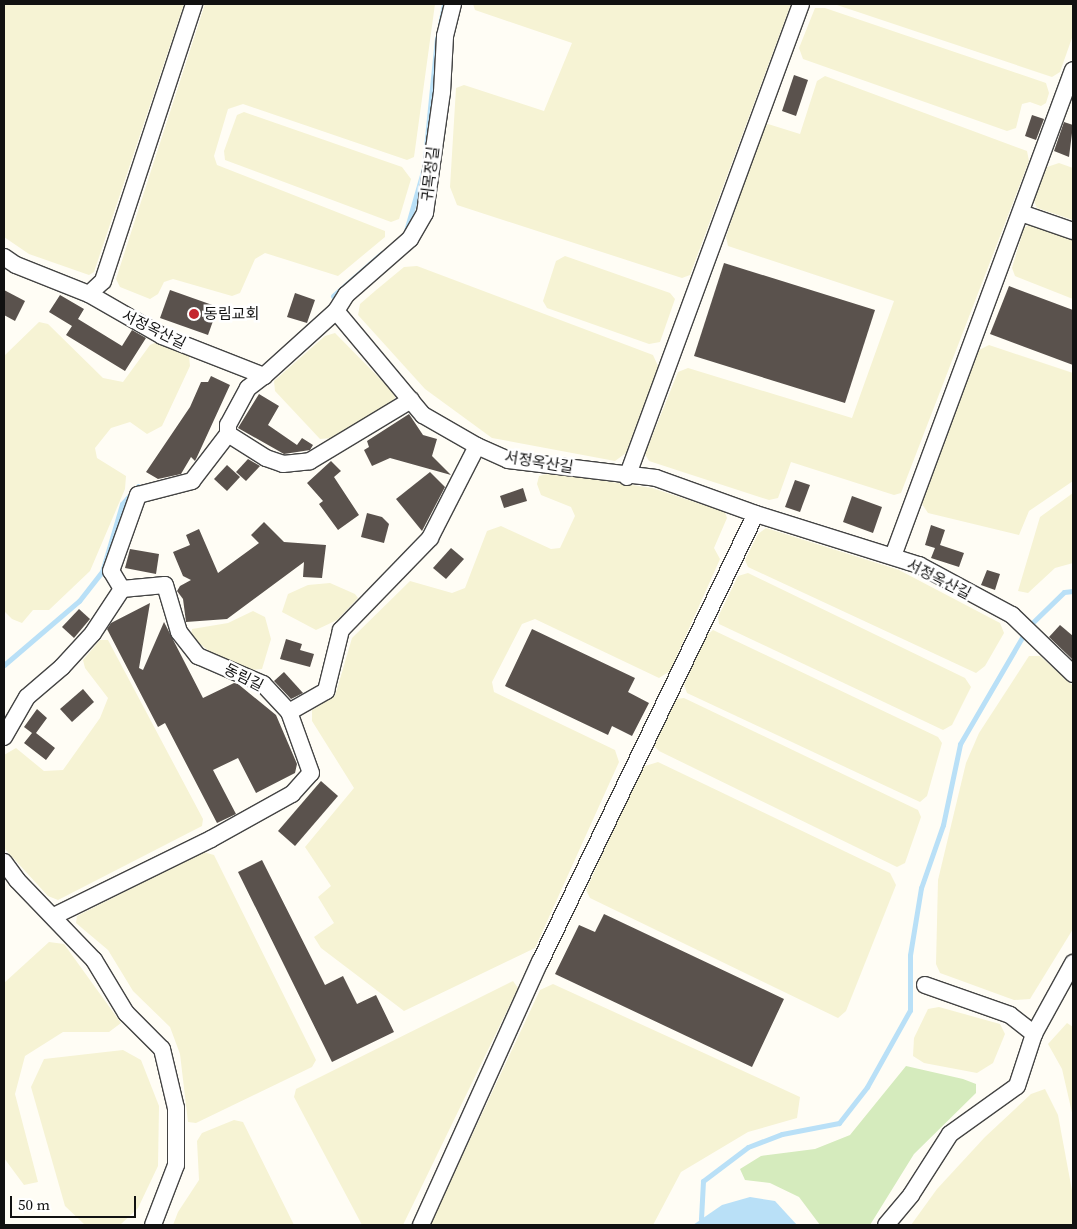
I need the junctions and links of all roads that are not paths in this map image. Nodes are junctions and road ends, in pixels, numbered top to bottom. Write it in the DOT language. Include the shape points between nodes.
graph roads {
  1 [pos="194,4"];
  2 [pos="453,4"];
  3 [pos="801,4"];
  4 [pos="1073,70"];
  5 [pos="1021,213"];
  6 [pos="1073,231"];
  7 [pos="4,257"];
  8 [pos="89,294"];
  9 [pos="336,310"];
  10 [pos="264,376"];
  11 [pos="411,400"];
  12 [pos="228,434"];
  13 [pos="477,446"];
  14 [pos="627,476"];
  15 [pos="756,514"];
  16 [pos="892,556"];
  17 [pos="122,589"];
  18 [pos="1073,674"];
  19 [pos="289,712"];
  20 [pos="4,737"];
  21 [pos="4,862"];
  22 [pos="54,916"];
  23 [pos="1073,964"];
  24 [pos="925,985"];
  25 [pos="1034,1034"];
  26 [pos="153,1225"];
  27 [pos="420,1225"];
  28 [pos="886,1225"];
  1 -- 8 [label="lane" via="103,281"];
  2 -- 9 [label="lane, 귀목정길" via="445,36 442,92 425,213 410,239 346,294"];
  3 -- 14 [label="lane"];
  4 -- 5 [label="lane"];
  5 -- 6 [label="lane"];
  5 -- 16 [label="lane"];
  7 -- 8 [label="lane, 서정옥산길" via="16,265"];
  8 -- 10 [label="lane, 서정옥산길" via="162,336"];
  9 -- 10 [label="lane"];
  9 -- 11 [label="lane, 서정옥산길"];
  10 -- 12 [label="lane" via="248,388 228,425"];
  11 -- 12 [label="lane" via="310,461 283,464 266,458"];
  11 -- 13 [label="lane, 서정옥산길" via="423,415"];
  12 -- 17 [label="lane" via="192,481 138,495 111,571"];
  13 -- 14 [label="lane, 서정옥산길" via="508,460"];
  13 -- 19 [label="lane" via="430,538 340,630 326,691"];
  14 -- 15 [label="lane, 서정옥산길" via="656,478"];
  15 -- 16 [label="lane, 서정옥산길"];
  15 -- 27 [label="lane" via="545,953"];
  16 -- 18 [label="lane, 서정옥산길" via="919,565 1012,615"];
  17 -- 19 [label="lane, 동림길" via="165,585 179,632 198,656 263,684"];
  17 -- 20 [label="lane" via="93,633 27,698"];
  19 -- 22 [label="lane" via="311,773 292,794 211,839"];
  21 -- 22 [label="lane" via="17,880"];
  22 -- 26 [label="lane" via="94,960 126,1013 162,1049 176,1108 176,1165"];
  23 -- 25 [label="lane"];
  24 -- 25 [label="lane" via="1010,1015"];
  25 -- 28 [label="lane" via="1017,1086 950,1134 911,1196"];
}
